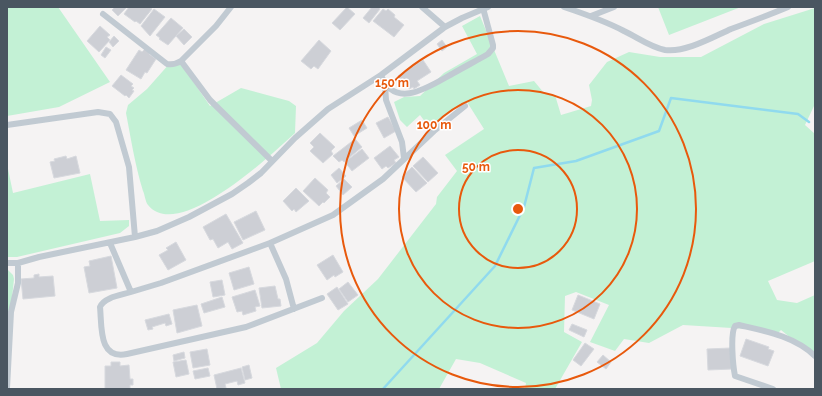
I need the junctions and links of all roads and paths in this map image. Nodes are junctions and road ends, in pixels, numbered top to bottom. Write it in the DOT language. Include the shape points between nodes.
graph roads {
  1 [pos="231,7"];
  2 [pos="422,7"];
  3 [pos="564,7"];
  4 [pos="614,7"];
  5 [pos="788,7"];
  6 [pos="486,8"];
  7 [pos="103,14"];
  8 [pos="591,16"];
  9 [pos="445,26"];
  10 [pos="181,61"];
  11 [pos="381,75"];
  12 [pos="385,85"];
  13 [pos="465,106"];
  14 [pos="7,125"];
  15 [pos="404,158"];
  16 [pos="272,161"];
  17 [pos="135,237"];
  18 [pos="110,243"];
  19 [pos="270,243"];
  20 [pos="7,263"];
  21 [pos="18,263"];
  22 [pos="131,292"];
  23 [pos="322,298"];
  24 [pos="294,309"];
  25 [pos="815,356"];
  26 [pos="7,388"];
  27 [pos="772,389"];
  1 -- 10 [label="street"];
  2 -- 9 [label="street"];
  3 -- 8 [label="street"];
  4 -- 8 [label="street"];
  5 -- 8 [label="street" via="698,43 672,50 648,44"];
  6 -- 9 [label="street"];
  6 -- 12 [label="street" via="493,45 488,54 414,93 401,93"];
  7 -- 10 [label="street" via="167,64"];
  9 -- 11 [label="street"];
  10 -- 16 [label="street" via="210,100"];
  11 -- 12 [label="street"];
  11 -- 16 [label="street" via="328,110"];
  12 -- 15 [label="street" via="386,100 402,142"];
  13 -- 15 [label="street"];
  14 -- 17 [label="street" via="98,112 110,114 116,122 129,167"];
  15 -- 19 [label="street" via="383,179 333,215"];
  16 -- 17 [label="street" via="232,194 175,224"];
  17 -- 18 [label="street"];
  18 -- 21 [label="street"];
  18 -- 22 [label="street"];
  19 -- 22 [label="street"];
  19 -- 24 [label="street" via="286,279"];
  20 -- 21 [label="street"];
  21 -- 26 [label="street" via="18,283 11,312"];
  22 -- 24 [label="street" via="107,300 100,307 104,343 108,351 120,356 224,332"];
  23 -- 24 [label="street"];
  25 -- 27 [label="street" via="789,338 735,326 735,376"];
}
